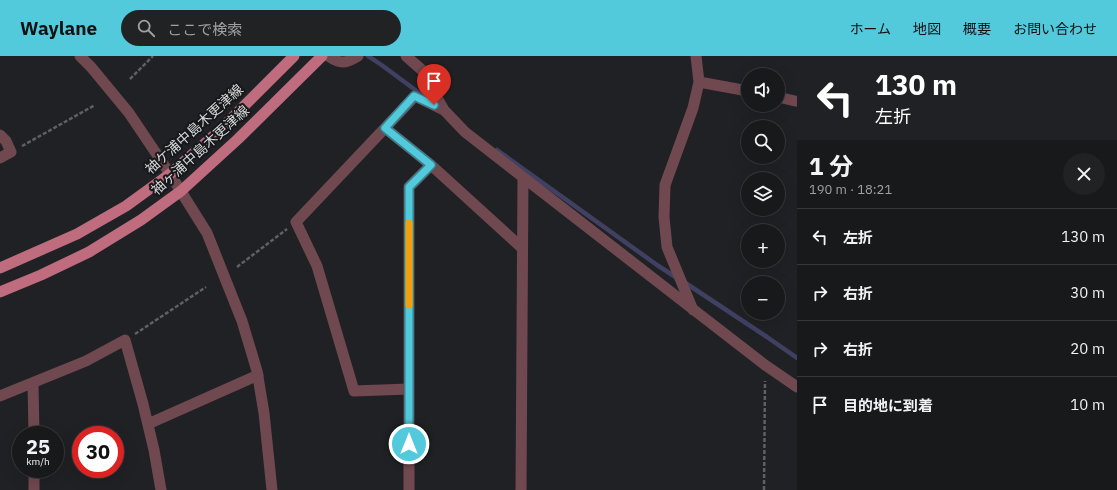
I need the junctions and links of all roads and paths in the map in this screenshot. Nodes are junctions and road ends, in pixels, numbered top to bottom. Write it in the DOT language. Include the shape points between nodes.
graph roads {
  1 [pos="80,56"];
  2 [pos="153,56"];
  3 [pos="294,56"];
  4 [pos="322,56"];
  5 [pos="328,56"];
  6 [pos="358,56"];
  7 [pos="406,56"];
  8 [pos="696,56"];
  9 [pos="130,79"];
  10 [pos="699,82"];
  11 [pos="741,91"];
  12 [pos="785,98"];
  13 [pos="794,100"];
  14 [pos="95,105"];
  15 [pos="444,110"];
  16 [pos="385,128"];
  17 [pos="0,135"];
  18 [pos="11,152"];
  19 [pos="0,158"];
  20 [pos="431,165"];
  21 [pos="170,174"];
  22 [pos="523,177"];
  23 [pos="181,191"];
  24 [pos="296,222"];
  25 [pos="522,248"];
  26 [pos="237,267"];
  27 [pos="0,268"];
  28 [pos="206,287"];
  29 [pos="0,292"];
  30 [pos="694,310"];
  31 [pos="125,340"];
  32 [pos="765,365"];
  33 [pos="258,375"];
  34 [pos="34,383"];
  35 [pos="797,387"];
  36 [pos="409,389"];
  37 [pos="0,396"];
  38 [pos="148,424"];
  39 [pos="34,426"];
  40 [pos="34,478"];
  41 [pos="34,490"];
  42 [pos="161,490"];
  43 [pos="272,490"];
  44 [pos="409,490"];
  45 [pos="521,490"];
  46 [pos="764,490"];
  1 -- 21 [label="street" via="129,113"];
  2 -- 9 [label="path"];
  3 -- 21 [label="main road, 袖ケ浦中島木更津線" via="218,132"];
  4 -- 23 [label="main road, 袖ヶ浦中島木更津線"];
  5 -- 6 [label="street" via="338,62 349,61"];
  7 -- 15 [label="street" via="422,70"];
  8 -- 10 [label="street"];
  10 -- 11 [label="street"];
  10 -- 30 [label="street" via="694,108 665,185 664,217 667,247"];
  12 -- 13 [label="street"];
  14 -- 18 [label="path"];
  15 -- 16 [label="street" via="414,96"];
  15 -- 22 [label="street" via="465,132"];
  16 -- 20 [label="street"];
  16 -- 24 [label="street"];
  17 -- 18 [label="street"];
  18 -- 19 [label="street"];
  20 -- 25 [label="street"];
  20 -- 36 [label="street" via="409,187"];
  21 -- 23 [label="street"];
  21 -- 27 [label="main road, 袖ケ浦中島木更津線" via="126,206 77,234"];
  22 -- 25 [label="street"];
  22 -- 30 [label="street"];
  23 -- 29 [label="main road, 袖ヶ浦中島木更津線" via="141,220 89,252"];
  23 -- 33 [label="street" via="207,233 242,321"];
  24 -- 26 [label="path"];
  24 -- 36 [label="street" via="317,266 354,391"];
  25 -- 45 [label="street"];
  28 -- 31 [label="path"];
  30 -- 32 [label="street"];
  31 -- 34 [label="street" via="86,361"];
  31 -- 38 [label="street"];
  32 -- 35 [label="street"];
  32 -- 46 [label="path"];
  33 -- 38 [label="street"];
  33 -- 43 [label="street"];
  34 -- 37 [label="street"];
  34 -- 39 [label="street"];
  36 -- 44 [label="street"];
  38 -- 42 [label="street"];
  40 -- 41 [label="street"];
}
